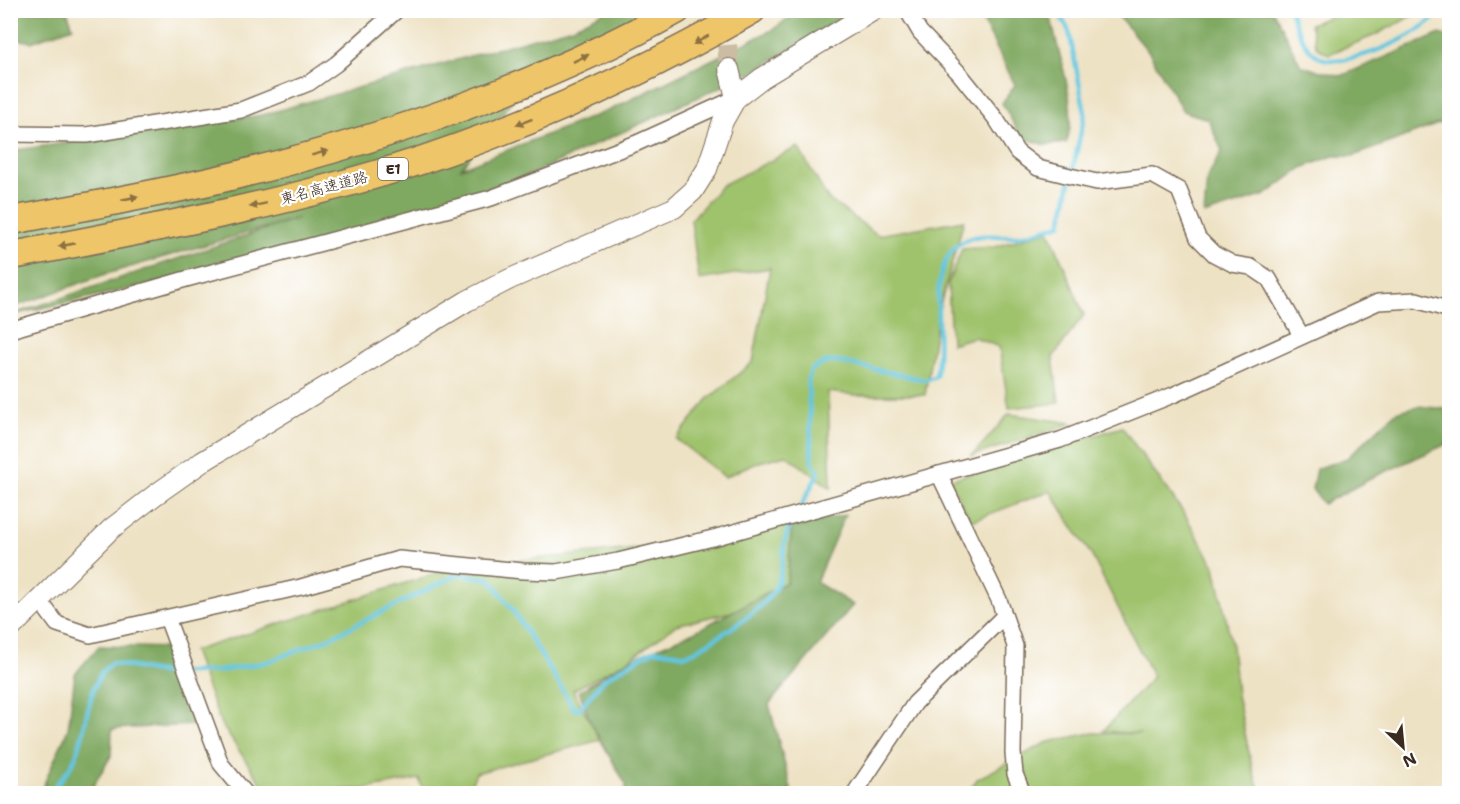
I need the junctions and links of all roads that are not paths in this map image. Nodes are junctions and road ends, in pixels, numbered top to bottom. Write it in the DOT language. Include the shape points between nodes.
graph roads {
  1 [pos="397,10"];
  2 [pos="677,10"];
  3 [pos="752,10"];
  4 [pos="874,10"];
  5 [pos="907,10"];
  6 [pos="729,69"];
  7 [pos="736,98"];
  8 [pos="10,134"];
  9 [pos="10,221"];
  10 [pos="10,256"];
  11 [pos="1449,310"];
  12 [pos="10,330"];
  13 [pos="1302,335"];
  14 [pos="939,474"];
  15 [pos="40,601"];
  16 [pos="1004,616"];
  17 [pos="166,618"];
  18 [pos="10,628"];
  19 [pos="246,794"];
  20 [pos="854,794"];
  21 [pos="1023,794"];
  1 -- 8 [label="street" via="309,83 241,110 87,135"];
  9 -- 2 [label="highway, E1, one-way" via="240,175 423,122 500,94"];
  3 -- 10 [label="highway, 東名高速道路 / E1, one-way" via="693,44 555,110 392,170 289,199"];
  4 -- 7 [label="street"];
  5 -- 13 [label="street" via="920,32 996,119 1017,152 1038,168 1088,180 1152,175 1179,190 1198,238 1214,254 1233,264 1251,267 1269,279"];
  6 -- 7 [label="street"];
  7 -- 12 [label="street" via="637,143 491,198"];
  7 -- 15 [label="street" via="723,121 707,169 693,191 674,208 467,301 202,462 111,529"];
  11 -- 13 [label="street" via="1416,300 1378,302"];
  13 -- 14 [label="street" via="1060,440"];
  14 -- 16 [label="street"];
  14 -- 17 [label="street" via="717,537 608,563 545,572 399,559 301,587"];
  15 -- 17 [label="street" via="57,624 90,635"];
  15 -- 18 [label="street"];
  16 -- 20 [label="street" via="915,703"];
  16 -- 21 [label="street" via="1015,646 1013,753 1015,774"];
  17 -- 19 [label="street" via="221,764"];
}
